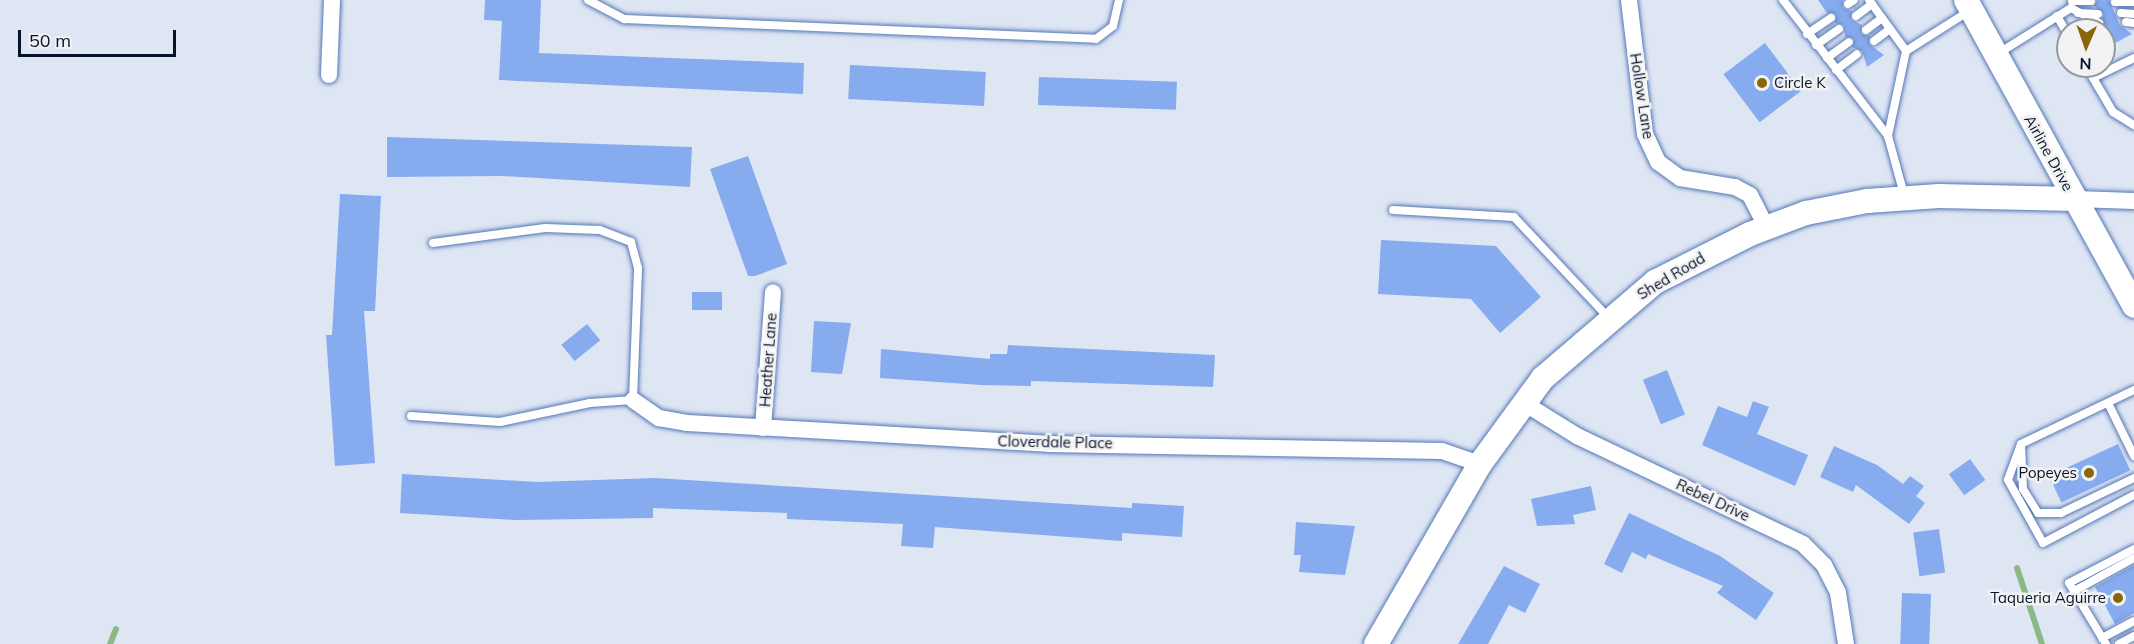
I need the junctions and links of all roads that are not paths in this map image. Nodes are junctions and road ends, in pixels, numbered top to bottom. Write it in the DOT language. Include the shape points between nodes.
graph roads {
  1 [pos="333,0"];
  2 [pos="588,0"];
  3 [pos="1119,0"];
  4 [pos="1629,0"];
  5 [pos="1783,0"];
  6 [pos="2091,1"];
  7 [pos="1870,2"];
  8 [pos="2115,2"];
  9 [pos="2134,2"];
  10 [pos="1969,5"];
  11 [pos="2073,6"];
  12 [pos="2121,13"];
  13 [pos="2134,14"];
  14 [pos="1856,16"];
  15 [pos="2057,16"];
  16 [pos="1831,18"];
  17 [pos="1882,18"];
  18 [pos="2098,18"];
  19 [pos="1839,29"];
  20 [pos="1890,29"];
  21 [pos="1866,30"];
  22 [pos="1807,34"];
  23 [pos="1875,41"];
  24 [pos="1849,42"];
  25 [pos="1816,45"];
  26 [pos="1906,51"];
  27 [pos="1857,54"];
  28 [pos="1996,55"];
  29 [pos="1827,58"];
  30 [pos="2134,58"];
  31 [pos="2116,67"];
  32 [pos="1836,70"];
  33 [pos="329,75"];
  34 [pos="2093,78"];
  35 [pos="2134,125"];
  36 [pos="1888,136"];
  37 [pos="1905,198"];
  38 [pos="2075,200"];
  39 [pos="2134,201"];
  40 [pos="1393,210"];
  41 [pos="1767,228"];
  42 [pos="433,243"];
  43 [pos="773,292"];
  44 [pos="2134,306"];
  45 [pos="1608,317"];
  46 [pos="2134,390"];
  47 [pos="633,400"];
  48 [pos="1524,403"];
  49 [pos="2108,404"];
  50 [pos="411,416"];
  51 [pos="763,428"];
  52 [pos="2021,444"];
  53 [pos="2134,456"];
  54 [pos="1480,464"];
  55 [pos="2134,478"];
  56 [pos="2134,495"];
  57 [pos="2134,549"];
  58 [pos="2134,558"];
  59 [pos="2074,591"];
  60 [pos="2134,621"];
  61 [pos="2134,636"];
  62 [pos="2104,641"];
  63 [pos="1376,644"];
  64 [pos="1846,644"];
  65 [pos="2120,644"];
  1 -- 33 [label="street"];
  2 -- 3 [label="lane" via="624,19 1096,39 1113,26"];
  4 -- 41 [label="street, Hollow Lane" via="1645,134 1658,162 1680,178 1735,187 1750,195"];
  5 -- 22 [label="lane"];
  6 -- 11 [label="lane"];
  7 -- 14 [label="lane"];
  7 -- 17 [label="lane"];
  8 -- 9 [label="lane"];
  10 -- 26 [label="lane"];
  10 -- 28 [label="street, Airline Drive"];
  11 -- 15 [label="lane"];
  11 -- 18 [label="lane"];
  12 -- 13 [label="lane"];
  15 -- 28 [label="lane"];
  16 -- 22 [label="lane"];
  17 -- 20 [label="lane"];
  17 -- 21 [label="lane"];
  19 -- 25 [label="lane"];
  20 -- 23 [label="lane"];
  20 -- 26 [label="lane"];
  22 -- 25 [label="lane"];
  24 -- 29 [label="lane"];
  25 -- 29 [label="lane"];
  26 -- 36 [label="lane"];
  27 -- 32 [label="lane"];
  28 -- 38 [label="street, Airline Drive"];
  29 -- 32 [label="lane"];
  30 -- 31 [label="lane"];
  32 -- 36 [label="lane"];
  34 -- 35 [label="lane" via="2113,112"];
  36 -- 37 [label="lane"];
  37 -- 38 [label="street, Shed Road"];
  37 -- 41 [label="street, Shed Road" via="1806,213"];
  38 -- 39 [label="street, Shed Road"];
  38 -- 44 [label="street, Airline Drive"];
  40 -- 45 [label="lane" via="1514,217"];
  41 -- 45 [label="street, Shed Road" via="1703,255"];
  42 -- 47 [label="lane" via="545,228 599,230 630,242 638,268"];
  43 -- 51 [label="street, Heather Lane"];
  45 -- 48 [label="street, Shed Road"];
  46 -- 49 [label="lane"];
  47 -- 50 [label="lane" via="590,403 500,422"];
  47 -- 51 [label="street, Cloverdale Place" via="659,418"];
  48 -- 54 [label="street, Shed Road"];
  48 -- 64 [label="street, Rebel Drive" via="1577,436 1803,544 1824,565 1838,593"];
  49 -- 52 [label="lane"];
  49 -- 53 [label="lane"];
  51 -- 54 [label="street, Cloverdale Place" via="1078,445 1442,451"];
  52 -- 55 [label="lane" via="2019,477 2038,513 2061,513"];
  52 -- 56 [label="lane" via="2008,480 2043,543"];
  54 -- 63 [label="street, Shed Road"];
  57 -- 59 [label="lane" via="2069,583"];
  58 -- 59 [label="lane"];
  59 -- 62 [label="lane"];
  60 -- 62 [label="lane"];
  61 -- 65 [label="lane"];
}
